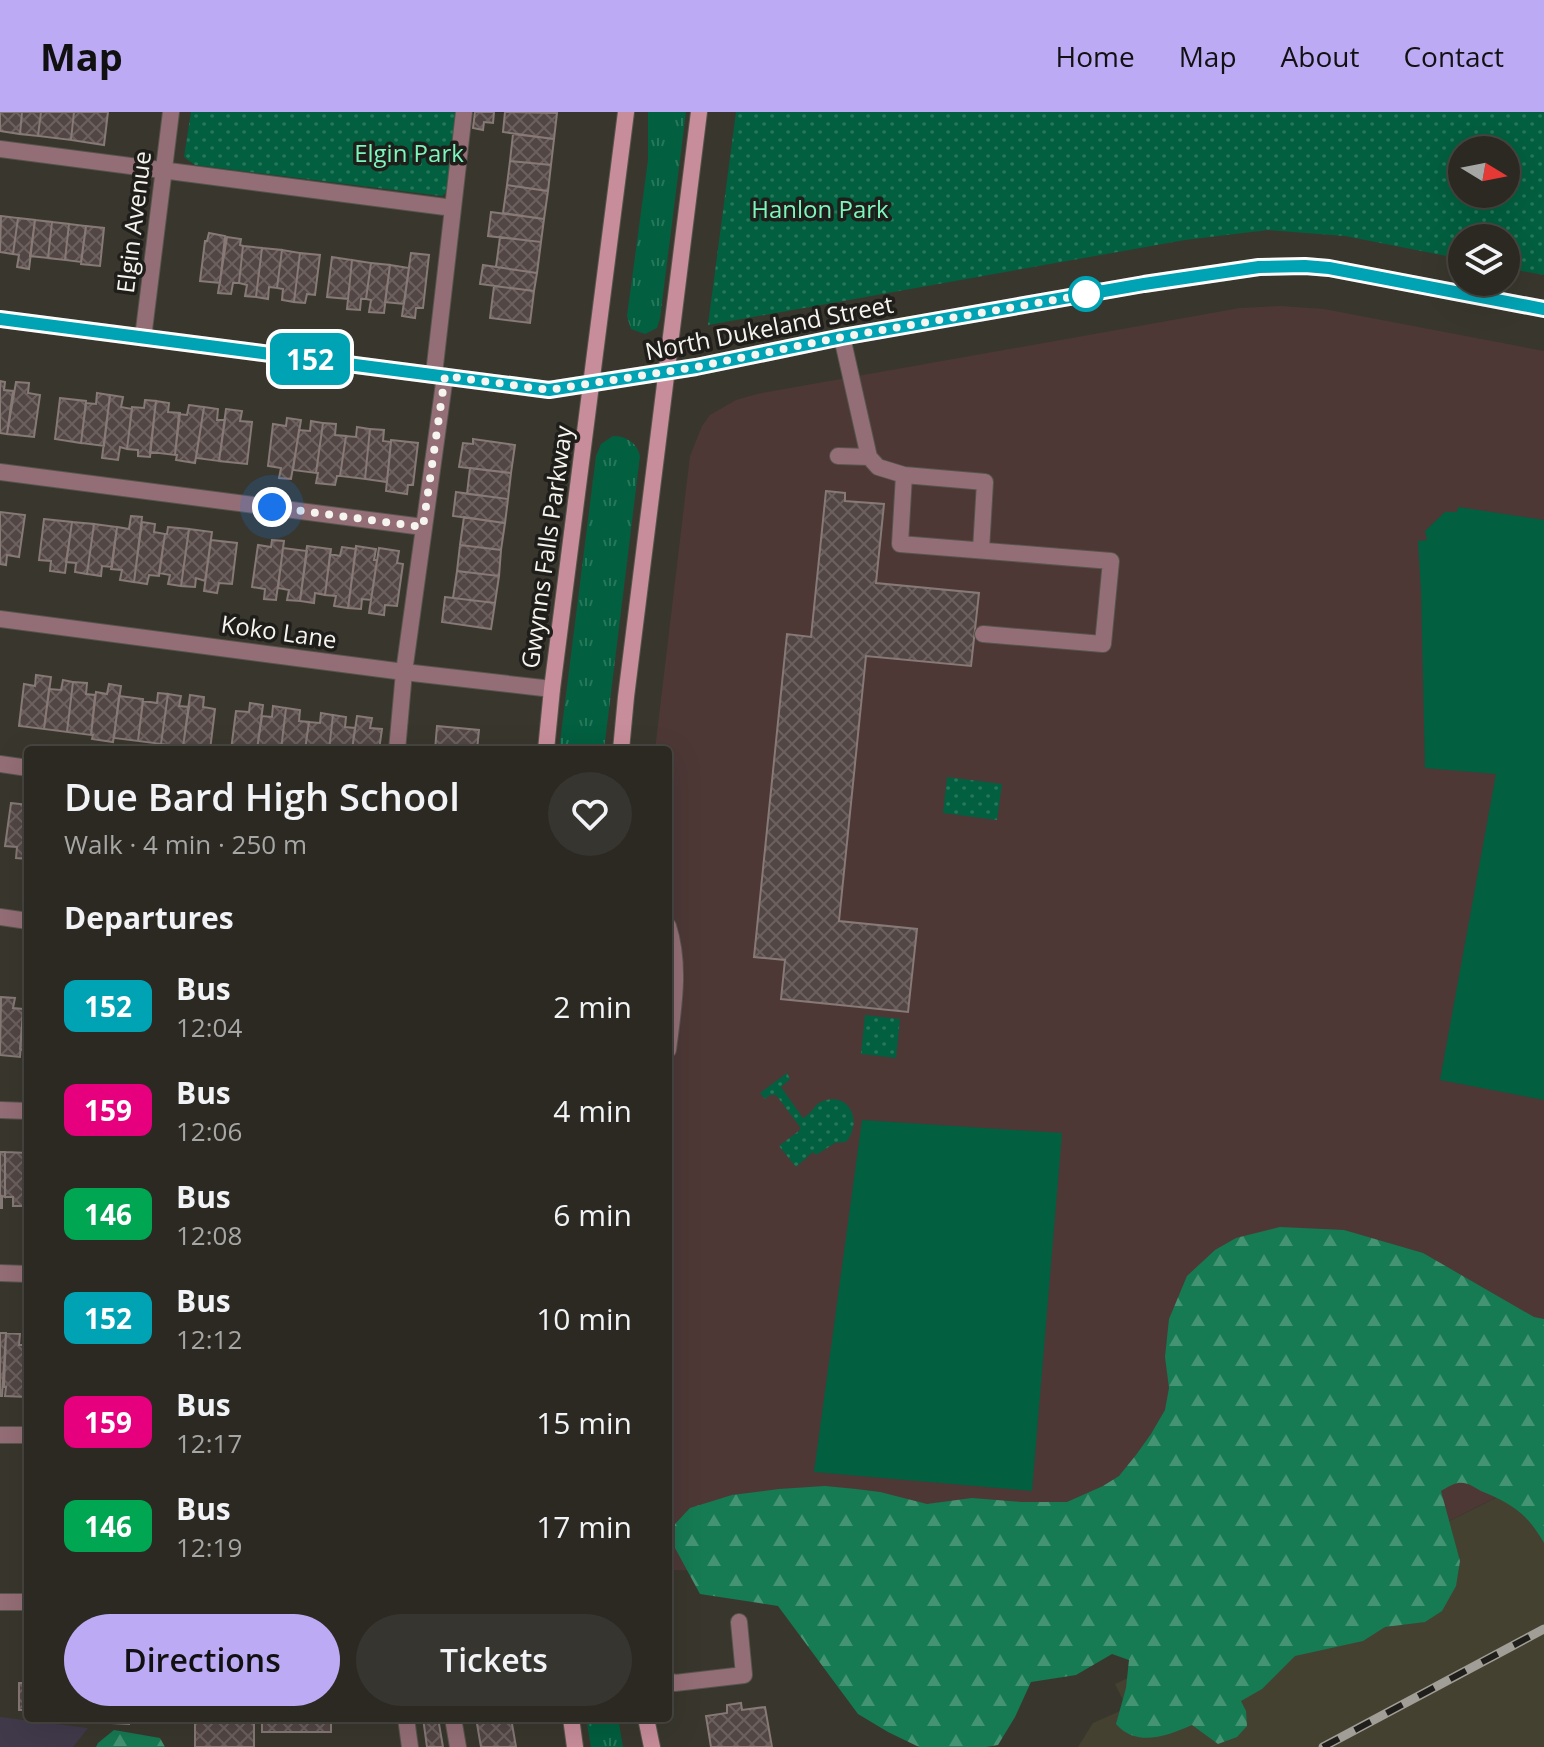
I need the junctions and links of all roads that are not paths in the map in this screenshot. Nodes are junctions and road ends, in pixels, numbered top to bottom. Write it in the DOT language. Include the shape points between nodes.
graph roads {
  1 [pos="171,112"];
  2 [pos="464,112"];
  3 [pos="626,112"];
  4 [pos="699,112"];
  5 [pos="0,149"];
  6 [pos="164,170"];
  7 [pos="453,208"];
  8 [pos="1544,309"];
  9 [pos="0,319"];
  10 [pos="842,337"];
  11 [pos="143,338"];
  12 [pos="666,372"];
  13 [pos="440,375"];
  14 [pos="592,383"];
  15 [pos="838,456"];
  16 [pos="869,457"];
  17 [pos="0,472"];
  18 [pos="904,475"];
  19 [pos="423,527"];
  20 [pos="981,550"];
  21 [pos="0,619"];
  22 [pos="983,634"];
  23 [pos="404,672"];
  24 [pos="552,689"];
  25 [pos="397,746"];
  26 [pos="546,746"];
  27 [pos="621,746"];
  28 [pos="0,764"];
  29 [pos="24,767"];
  30 [pos="0,917"];
  31 [pos="24,920"];
  32 [pos="672,937"];
  33 [pos="672,1014"];
  34 [pos="0,1110"];
  35 [pos="24,1111"];
  36 [pos="0,1273"];
  37 [pos="24,1274"];
  38 [pos="0,1435"];
  39 [pos="24,1435"];
  40 [pos="0,1602"];
  41 [pos="24,1602"];
  42 [pos="739,1622"];
  43 [pos="672,1682"];
  44 [pos="407,1722"];
  45 [pos="454,1722"];
  46 [pos="572,1722"];
  47 [pos="647,1722"];
  48 [pos="410,1747"];
  49 [pos="458,1747"];
  50 [pos="575,1747"];
  51 [pos="652,1747"];
  1 -- 6 [label="street, Elgin Avenue"];
  2 -- 7 [label="street"];
  3 -- 14 [label="street, Gwynns Falls Parkway"];
  4 -- 12 [label="street"];
  5 -- 6 [label="street"];
  6 -- 7 [label="street"];
  6 -- 11 [label="street, Elgin Avenue"];
  7 -- 13 [label="street"];
  8 -- 10 [label="street, North Dukeland Street" via="1329,268 1279,266"];
  9 -- 11 [label="street, North Dukeland Street"];
  10 -- 12 [label="street, North Dukeland Street"];
  10 -- 16 [label="street"];
  11 -- 13 [label="street, North Dukeland Street"];
  12 -- 14 [label="street, North Dukeland Street"];
  12 -- 27 [label="street"];
  13 -- 14 [label="street, North Dukeland Street" via="549,390"];
  13 -- 19 [label="street"];
  14 -- 24 [label="street, Gwynns Falls Parkway"];
  15 -- 16 [label="street"];
  16 -- 18 [label="street" via="878,467"];
  17 -- 19 [label="street"];
  18 -- 20 [label="street" via="985,482"];
  18 -- 20 [label="street" via="900,544"];
  19 -- 23 [label="street"];
  20 -- 22 [label="street" via="1111,561 1103,644"];
  21 -- 23 [label="street, Koko Lane"];
  23 -- 24 [label="street, Koko Lane"];
  23 -- 25 [label="street"];
  24 -- 26 [label="street, Gwynns Falls Parkway"];
  28 -- 29 [label="street"];
  30 -- 31 [label="street"];
  32 -- 33 [label="street"];
  34 -- 35 [label="street"];
  36 -- 37 [label="street"];
  38 -- 39 [label="street"];
  40 -- 41 [label="street"];
  42 -- 43 [label="street" via="744,1675"];
  44 -- 48 [label="street"];
  45 -- 49 [label="street"];
  46 -- 50 [label="street"];
  47 -- 51 [label="street"];
}
